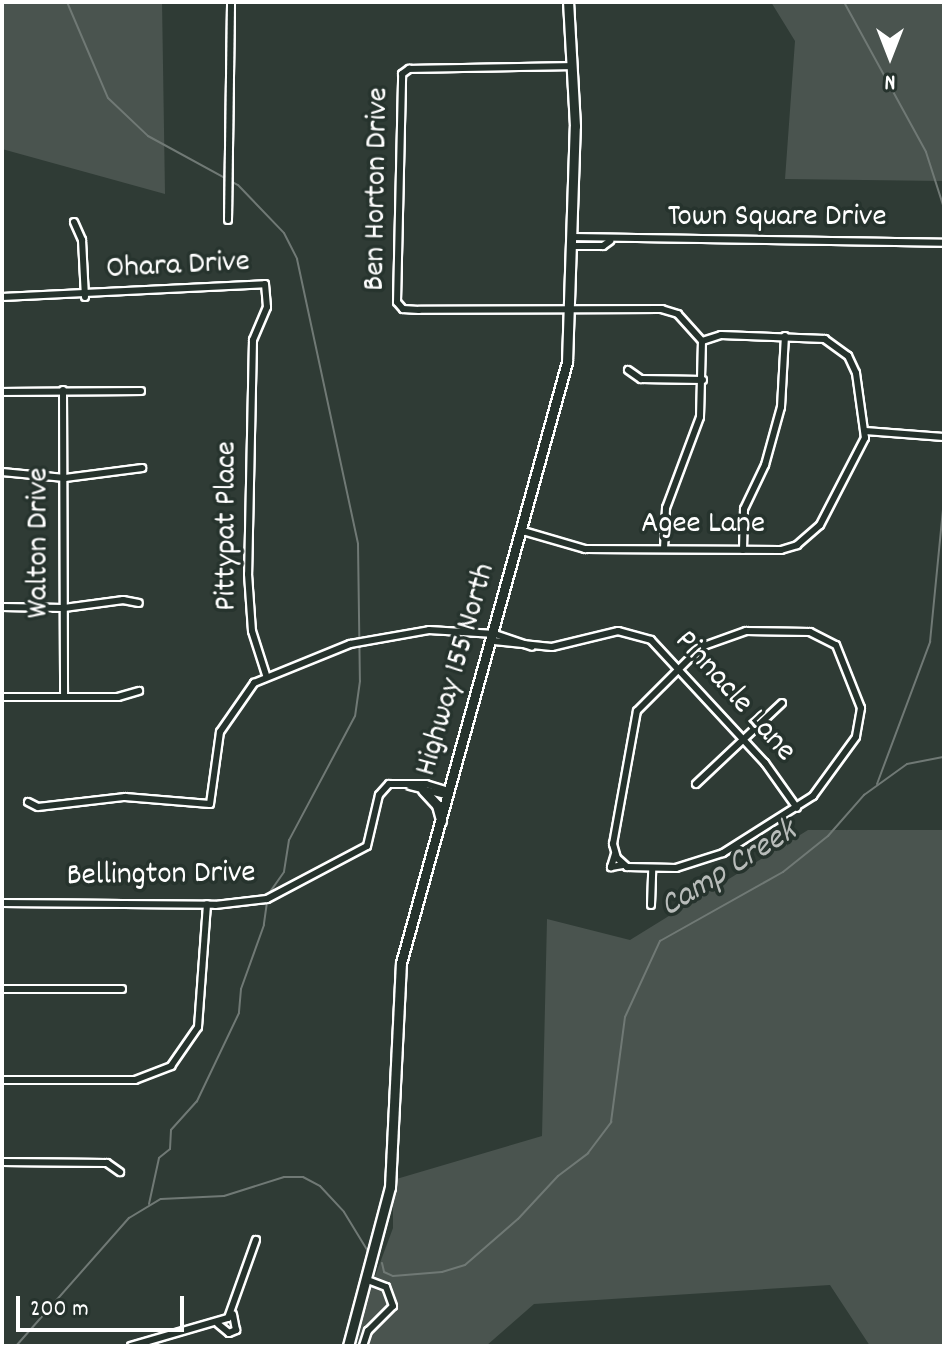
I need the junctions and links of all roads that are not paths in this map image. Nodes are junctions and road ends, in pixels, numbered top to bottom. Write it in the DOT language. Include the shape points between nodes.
graph roads {
  1 [pos="231,2"];
  2 [pos="568,2"];
  3 [pos="573,66"];
  4 [pos="228,220"];
  5 [pos="74,222"];
  6 [pos="572,241"];
  7 [pos="944,243"];
  8 [pos="2,297"];
  9 [pos="85,297"];
  10 [pos="569,307"];
  11 [pos="785,336"];
  12 [pos="702,341"];
  13 [pos="628,370"];
  14 [pos="252,375"];
  15 [pos="703,380"];
  16 [pos="63,390"];
  17 [pos="141,391"];
  18 [pos="2,392"];
  19 [pos="865,431"];
  20 [pos="944,437"];
  21 [pos="142,468"];
  22 [pos="2,472"];
  23 [pos="65,478"];
  24 [pos="523,531"];
  25 [pos="664,549"];
  26 [pos="743,550"];
  27 [pos="139,603"];
  28 [pos="2,607"];
  29 [pos="64,608"];
  30 [pos="494,637"];
  31 [pos="679,666"];
  32 [pos="266,675"];
  33 [pos="139,691"];
  34 [pos="64,696"];
  35 [pos="2,697"];
  36 [pos="782,703"];
  37 [pos="745,740"];
  38 [pos="696,784"];
  39 [pos="407,785"];
  40 [pos="423,790"];
  41 [pos="450,794"];
  42 [pos="28,802"];
  43 [pos="797,808"];
  44 [pos="441,822"];
  45 [pos="652,869"];
  46 [pos="2,903"];
  47 [pos="207,904"];
  48 [pos="651,905"];
  49 [pos="2,989"];
  50 [pos="122,989"];
  51 [pos="2,1080"];
  52 [pos="2,1162"];
  53 [pos="120,1172"];
  54 [pos="256,1240"];
  55 [pos="368,1280"];
  56 [pos="233,1314"];
  57 [pos="218,1324"];
  58 [pos="131,1346"];
  59 [pos="348,1346"];
  60 [pos="363,1346"];
  1 -- 4 [label="street"];
  2 -- 3 [label="main road, Highway 155 North"];
  3 -- 6 [label="main road, Highway 155 North"];
  3 -- 10 [label="street, Ben Horton Drive" via="409,69 402,74 396,289 403,309"];
  5 -- 9 [label="street" via="82,240"];
  6 -- 7 [label="street, Town Square Drive"];
  6 -- 10 [label="main road, Highway 155 North"];
  8 -- 9 [label="street, Ohara Drive"];
  9 -- 14 [label="street, Ohara Drive" via="121,288 265,284 267,307 253,340"];
  10 -- 12 [label="street" via="662,309 678,314"];
  10 -- 24 [label="main road, Highway 155 North" via="565,374"];
  11 -- 12 [label="street" via="721,335"];
  11 -- 19 [label="street" via="825,339 848,356 863,400"];
  11 -- 26 [label="street" via="781,407 765,465 744,509"];
  12 -- 15 [label="street"];
  13 -- 15 [label="street" via="641,379"];
  14 -- 32 [label="street, Pittypat Place" via="249,610"];
  15 -- 25 [label="street" via="692,444 666,508"];
  16 -- 17 [label="street"];
  16 -- 18 [label="street"];
  16 -- 23 [label="street, Walton Drive"];
  19 -- 20 [label="street"];
  19 -- 26 [label="street, Agee Lane" via="859,455 810,536 781,550"];
  21 -- 23 [label="street"];
  22 -- 23 [label="street"];
  23 -- 29 [label="street, Walton Drive"];
  24 -- 25 [label="street, Agee Lane" via="585,549"];
  24 -- 30 [label="main road, Highway 155 North"];
  25 -- 26 [label="street, Agee Lane"];
  27 -- 29 [label="street" via="123,600"];
  28 -- 29 [label="street"];
  29 -- 34 [label="street, Walton Drive"];
  30 -- 31 [label="street, Pinnacle Lane" via="557,647 606,631 631,632 655,643"];
  30 -- 32 [label="street, Pinnacle Lane" via="429,630 380,635"];
  30 -- 41 [label="main road, Highway 155 North"];
  31 -- 37 [label="street, Pinnacle Lane"];
  31 -- 43 [label="street" via="707,642 736,632 810,632 836,645 860,704 862,723 835,770"];
  31 -- 45 [label="street" via="647,697 631,725 615,854 623,865"];
  32 -- 42 [label="street" via="254,683 220,732 210,804 125,797 38,807"];
  33 -- 34 [label="street" via="118,697"];
  34 -- 35 [label="street"];
  36 -- 37 [label="street"];
  37 -- 38 [label="street"];
  37 -- 43 [label="street, Pinnacle Lane"];
  39 -- 40 [label="street"];
  39 -- 41 [label="street"];
  39 -- 47 [label="street, Bellington Drive" via="383,789 367,846 340,864 267,899"];
  40 -- 41 [label="street"];
  40 -- 44 [label="main road" via="437,805"];
  41 -- 44 [label="main road, Highway 155 North"];
  43 -- 45 [label="street" via="710,859"];
  44 -- 55 [label="main road, Highway 155 North" via="396,992 393,1161"];
  45 -- 48 [label="street"];
  46 -- 47 [label="street, Bellington Drive"];
  47 -- 51 [label="street" via="198,1027 171,1066 135,1080"];
  49 -- 50 [label="street"];
  52 -- 53 [label="street" via="108,1163"];
  54 -- 56 [label="street"];
  55 -- 59 [label="main road, Highway 155 North"];
  55 -- 60 [label="street" via="386,1287 394,1299"];
  56 -- 57 [label="street"];
  56 -- 57 [label="street" via="236,1330 229,1333"];
  57 -- 58 [label="street"];
}
